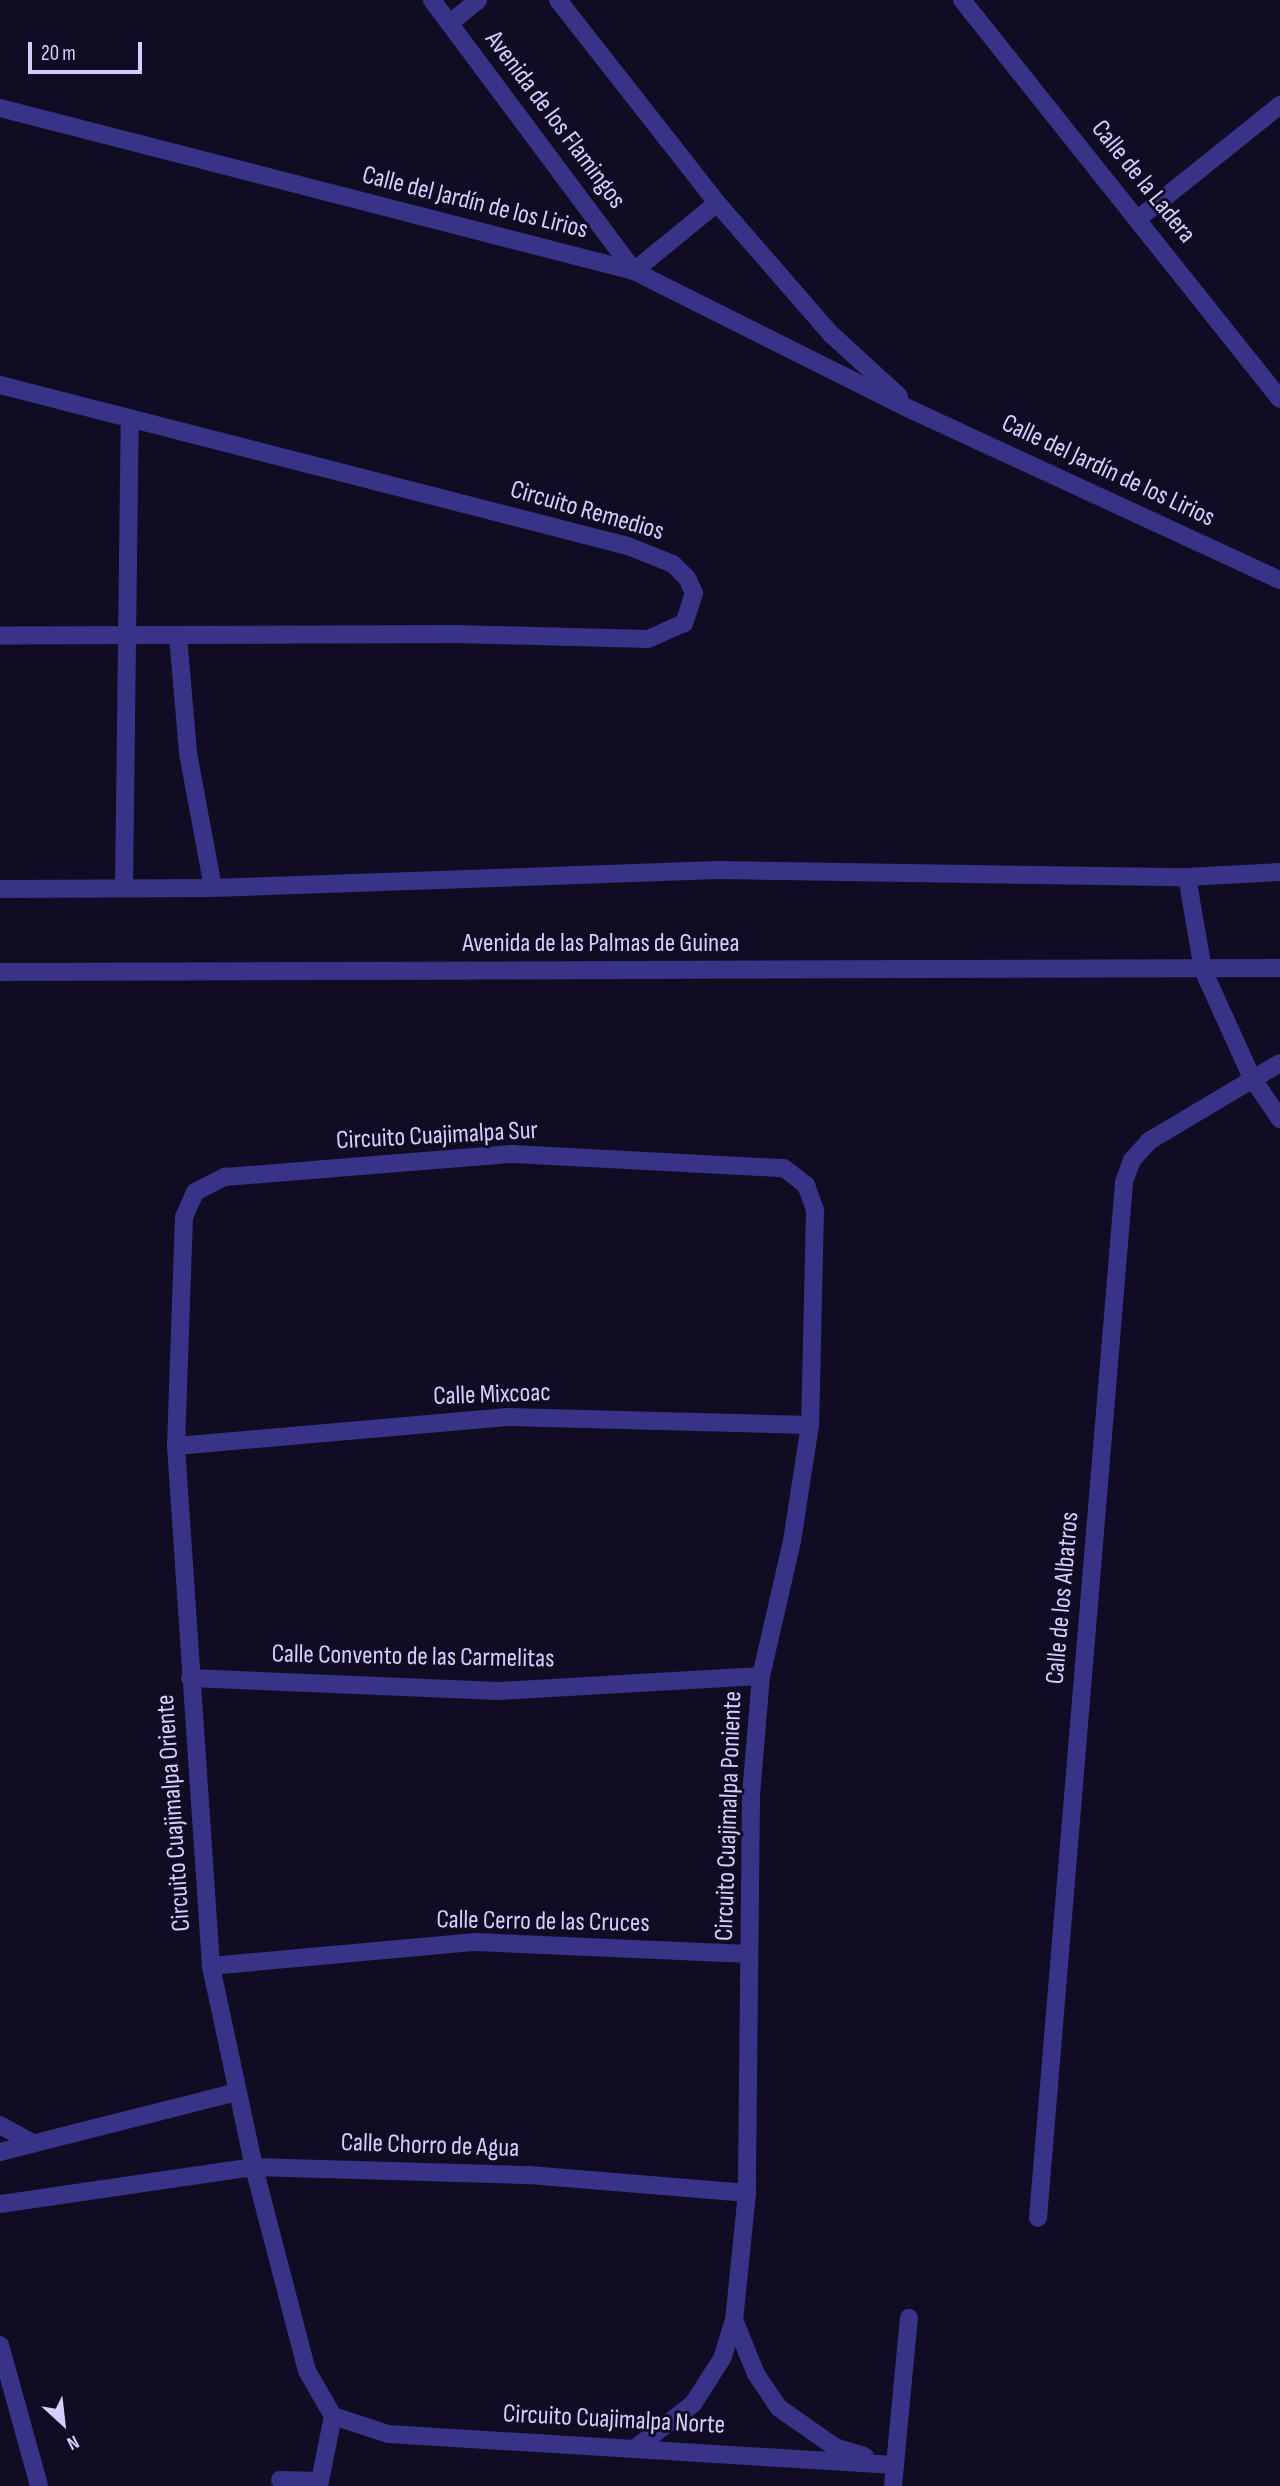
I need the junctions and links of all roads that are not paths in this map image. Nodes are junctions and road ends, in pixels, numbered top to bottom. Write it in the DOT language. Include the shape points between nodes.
graph roads {
  1 [pos="432,0"];
  2 [pos="478,0"];
  3 [pos="558,0"];
  4 [pos="962,0"];
  5 [pos="450,23"];
  6 [pos="1280,105"];
  7 [pos="0,108"];
  8 [pos="717,203"];
  9 [pos="1139,218"];
  10 [pos="634,271"];
  11 [pos="0,385"];
  12 [pos="1280,399"];
  13 [pos="914,411"];
  14 [pos="130,418"];
  15 [pos="1280,580"];
  16 [pos="128,635"];
  17 [pos="0,636"];
  18 [pos="178,636"];
  19 [pos="1280,872"];
  20 [pos="1187,877"];
  21 [pos="124,888"];
  22 [pos="213,888"];
  23 [pos="0,889"];
  24 [pos="1280,968"];
  25 [pos="1203,971"];
  26 [pos="2,973"];
  27 [pos="1280,1063"];
  28 [pos="1252,1078"];
  29 [pos="1280,1119"];
  30 [pos="806,1185"];
  31 [pos="195,1192"];
  32 [pos="810,1425"];
  33 [pos="176,1446"];
  34 [pos="761,1676"];
  35 [pos="190,1678"];
  36 [pos="749,1954"];
  37 [pos="211,1966"];
  38 [pos="237,2092"];
  39 [pos="0,2125"];
  40 [pos="32,2143"];
  41 [pos="0,2152"];
  42 [pos="254,2167"];
  43 [pos="747,2193"];
  44 [pos="0,2204"];
  45 [pos="1038,2218"];
  46 [pos="909,2318"];
  47 [pos="734,2320"];
  48 [pos="0,2345"];
  49 [pos="333,2416"];
  50 [pos="637,2447"];
  51 [pos="895,2465"];
  52 [pos="280,2480"];
  53 [pos="39,2486"];
  54 [pos="893,2486"];
  1 -- 5 [label="street, Avenida de los Flamingos"];
  2 -- 5 [label="street"];
  3 -- 8 [label="street"];
  4 -- 9 [label="street, Calle de la Ladera"];
  5 -- 10 [label="street, Avenida de los Flamingos"];
  6 -- 9 [label="street"];
  7 -- 10 [label="street, Calle del Jardín de los Lirios"];
  8 -- 10 [label="street"];
  8 -- 13 [label="street, Calle del Jardín de los Lirios" via="831,334"];
  9 -- 12 [label="street, Calle de la Ladera"];
  10 -- 13 [label="street, Calle del Jardín de los Lirios"];
  11 -- 14 [label="street, Circuito Remedios"];
  13 -- 15 [label="street, Calle del Jardín de los Lirios"];
  14 -- 16 [label="street"];
  14 -- 18 [label="street, Circuito Remedios" via="628,546 673,564 694,593 684,623 648,639"];
  16 -- 17 [label="street, Circuito Remedios"];
  16 -- 18 [label="street, Circuito Remedios"];
  16 -- 21 [label="street"];
  18 -- 22 [label="street" via="188,753"];
  19 -- 20 [label="street"];
  20 -- 22 [label="street" via="718,870"];
  20 -- 25 [label="street"];
  21 -- 22 [label="street"];
  21 -- 23 [label="street"];
  24 -- 25 [label="street, Avenida de las Palmas de Guinea"];
  25 -- 26 [label="street, Avenida de las Palmas de Guinea"];
  25 -- 28 [label="street"];
  27 -- 28 [label="street, Calle de los Albatros"];
  28 -- 29 [label="street"];
  28 -- 45 [label="street, Calle de los Albatros" via="1149,1141 1132,1160 1124,1182"];
  30 -- 31 [label="street, Circuito Cuajimalpa Sur" via="784,1168 513,1154 225,1177"];
  30 -- 32 [label="street, Circuito Cuajimalpa Poniente" via="815,1210"];
  31 -- 33 [label="street, Circuito Cuajimalpa Oriente" via="184,1217"];
  32 -- 33 [label="street, Calle Mixcoac" via="505,1417"];
  32 -- 34 [label="street, Circuito Cuajimalpa Poniente" via="792,1541"];
  33 -- 35 [label="street, Circuito Cuajimalpa Oriente"];
  34 -- 35 [label="street, Calle Convento de las Carmelitas" via="499,1691"];
  34 -- 36 [label="street, Circuito Cuajimalpa Poniente" via="751,1795"];
  35 -- 37 [label="street, Circuito Cuajimalpa Oriente"];
  36 -- 37 [label="street, Calle Cerro de las Cruces" via="476,1942"];
  36 -- 43 [label="street, Circuito Cuajimalpa Poniente"];
  37 -- 38 [label="street, Circuito Cuajimalpa Oriente"];
  38 -- 40 [label="street"];
  38 -- 42 [label="street, Circuito Cuajimalpa Oriente"];
  39 -- 40 [label="street"];
  40 -- 41 [label="street"];
  42 -- 43 [label="street, Calle Chorro de Agua" via="529,2175"];
  42 -- 44 [label="street, Calle Chorro de Agua"];
  42 -- 49 [label="street, Circuito Cuajimalpa Oriente" via="307,2371"];
  43 -- 47 [label="street, Circuito Cuajimalpa Poniente"];
  46 -- 51 [label="street"];
  47 -- 50 [label="street, Circuito Cuajimalpa Poniente" via="723,2357 693,2404"];
  47 -- 51 [label="street" via="756,2374 779,2407 835,2447"];
  48 -- 53 [label="street"];
  49 -- 50 [label="street, Circuito Cuajimalpa Norte" via="388,2434"];
  49 -- 52 [label="street" via="320,2481"];
  50 -- 51 [label="street, Circuito Cuajimalpa Norte"];
  51 -- 54 [label="street"];
}
